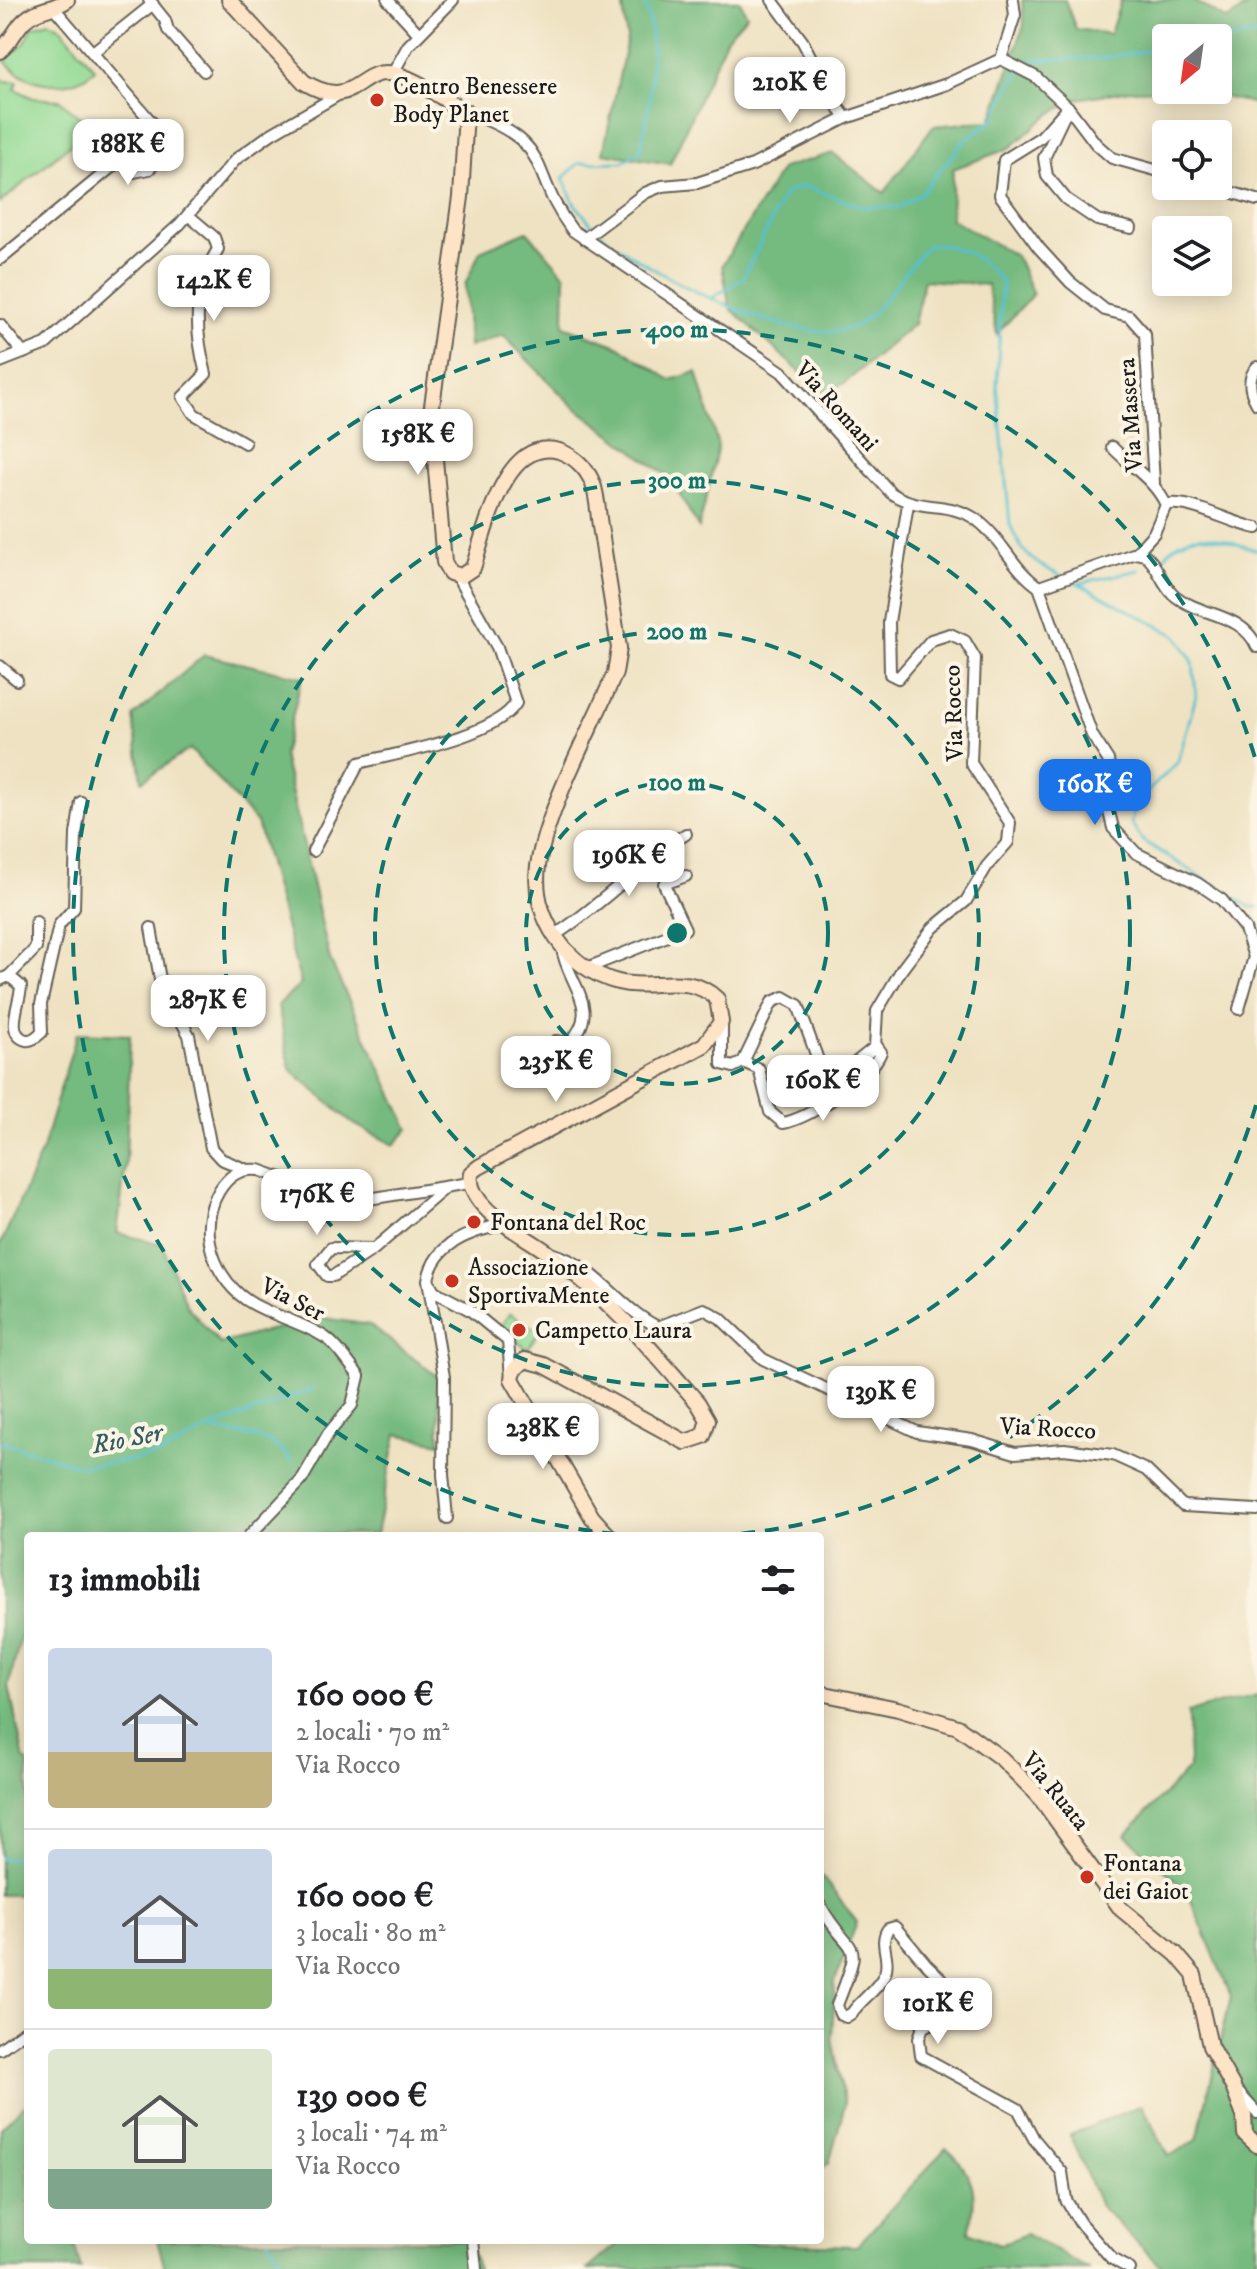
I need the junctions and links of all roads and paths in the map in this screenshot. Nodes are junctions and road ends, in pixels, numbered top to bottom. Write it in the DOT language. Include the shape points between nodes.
graph roads {
  1 [pos="229,0"];
  2 [pos="388,0"];
  3 [pos="453,0"];
  4 [pos="772,0"];
  5 [pos="1013,0"];
  6 [pos="151,2"];
  7 [pos="61,5"];
  8 [pos="419,34"];
  9 [pos="0,51"];
  10 [pos="93,52"];
  11 [pos="1001,59"];
  12 [pos="204,71"];
  13 [pos="393,73"];
  14 [pos="338,95"];
  15 [pos="1068,107"];
  16 [pos="466,112"];
  17 [pos="846,118"];
  18 [pos="1152,169"];
  19 [pos="1232,193"];
  20 [pos="1257,200"];
  21 [pos="188,215"];
  22 [pos="1131,228"];
  23 [pos="585,238"];
  24 [pos="0,259"];
  25 [pos="0,325"];
  26 [pos="23,353"];
  27 [pos="0,362"];
  28 [pos="1257,367"];
  29 [pos="1257,404"];
  30 [pos="245,443"];
  31 [pos="1112,447"];
  32 [pos="1154,483"];
  33 [pos="908,504"];
  34 [pos="1166,505"];
  35 [pos="1257,528"];
  36 [pos="1136,553"];
  37 [pos="456,575"];
  38 [pos="1039,587"];
  39 [pos="1257,647"];
  40 [pos="0,666"];
  41 [pos="17,680"];
  42 [pos="81,802"];
  43 [pos="686,834"];
  44 [pos="313,851"];
  45 [pos="686,876"];
  46 [pos="36,922"];
  47 [pos="151,928"];
  48 [pos="559,941"];
  49 [pos="587,968"];
  50 [pos="5,978"];
  51 [pos="721,1009"];
  52 [pos="1239,1009"];
  53 [pos="556,1041"];
  54 [pos="876,1045"];
  55 [pos="743,1062"];
  56 [pos="245,1169"];
  57 [pos="469,1183"];
  58 [pos="445,1188"];
  59 [pos="507,1223"];
  60 [pos="374,1249"];
  61 [pos="549,1252"];
  62 [pos="428,1280"];
  63 [pos="512,1379"];
  64 [pos="1257,1510"];
  65 [pos="447,1518"];
  66 [pos="253,1532"];
  67 [pos="605,1532"];
  68 [pos="824,1694"];
  69 [pos="824,1910"];
  70 [pos="24,2032"];
  71 [pos="0,2049"];
  72 [pos="1233,2087"];
  73 [pos="1257,2113"];
  74 [pos="1257,2145"];
  75 [pos="473,2244"];
  76 [pos="476,2269"];
  77 [pos="1130,2269"];
  1 -- 14 [label="street" via="304,82"];
  2 -- 8 [label="street"];
  3 -- 8 [label="street"];
  4 -- 17 [label="street"];
  5 -- 11 [label="street" via="1015,15"];
  6 -- 10 [label="street"];
  6 -- 12 [label="street"];
  7 -- 9 [label="street" via="23,21"];
  7 -- 10 [label="street"];
  8 -- 13 [label="street"];
  10 -- 24 [label="street" via="166,139 168,151 149,169 134,172 119,161"];
  11 -- 15 [label="street" via="1036,77"];
  11 -- 17 [label="street" via="947,84"];
  13 -- 14 [label="street"];
  13 -- 16 [label="street"];
  14 -- 21 [label="street" via="236,159"];
  15 -- 18 [label="street" via="1112,158"];
  15 -- 22 [label="street" via="1044,158 1047,176 1066,199 1097,220"];
  15 -- 32 [label="street, Via Massera" via="1041,137 1004,160 1000,195 1070,282 1105,310 1129,316 1145,334"];
  16 -- 23 [label="street, Via Romani" via="527,142 560,211"];
  16 -- 37 [label="street" via="446,331 431,413 444,562"];
  17 -- 23 [label="street" via="753,165 645,193"];
  19 -- 20 [label="street"];
  21 -- 26 [label="street" via="46,344"];
  21 -- 30 [label="street" via="214,237 218,249 204,272 197,302 197,339 206,374 183,397 194,414"];
  23 -- 33 [label="street, Via Romani" via="782,372 852,454"];
  25 -- 26 [label="street"];
  26 -- 27 [label="street"];
  28 -- 29 [label="street" via="1250,393"];
  31 -- 32 [label="street"];
  32 -- 34 [label="street"];
  33 -- 38 [label="street" via="952,509 975,519"];
  33 -- 54 [label="street, Via Rocco" via="889,622 890,674 898,678 931,640 950,634 965,641 975,658 971,763 1010,823 1008,842 966,901 933,928 902,969 877,1011"];
  34 -- 35 [label="street" via="1189,505"];
  34 -- 36 [label="street" via="1154,533"];
  36 -- 38 [label="street"];
  36 -- 39 [label="street" via="1153,562 1173,594 1244,628"];
  37 -- 44 [label="street" via="497,647 516,703 510,713 456,737 359,763"];
  37 -- 48 [label="street" via="473,568 514,465 551,449 577,459 593,484 619,648 615,673 544,839 538,870 545,918"];
  38 -- 52 [label="street" via="1092,735 1108,760 1113,828 1136,853 1222,900 1253,946"];
  40 -- 41 [label="street"];
  42 -- 50 [label="street" via="74,908 59,925 41,1004 42,1032 35,1039 19,1036 13,1024 21,986"];
  43 -- 48 [label="street" via="653,855"];
  45 -- 49 [label="street" via="664,884 685,929"];
  46 -- 50 [label="street" via="36,948"];
  47 -- 56 [label="street, Via Ser" via="161,985 189,1035 211,1148 221,1159"];
  48 -- 49 [label="street"];
  48 -- 53 [label="street" via="584,999 573,1038 569,1043"];
  49 -- 51 [label="street" via="637,985 695,984"];
  51 -- 55 [label="street, Via Rocco" via="722,1064 733,1067"];
  51 -- 57 [label="street" via="721,1022 704,1045 479,1167"];
  54 -- 55 [label="street, Via Rocco" via="881,1052 877,1062 838,1096 783,1123 770,1112 759,1069"];
  54 -- 55 [label="street" via="857,1065 825,1079 798,1005 784,997 772,1002"];
  56 -- 58 [label="street, Via Ser" via="349,1202"];
  56 -- 66 [label="street, Via Ser" via="226,1180 212,1203 210,1251 219,1270 251,1303 329,1340 359,1376 352,1405 301,1481"];
  57 -- 58 [label="street, Via Ser"];
  57 -- 59 [label="street, Via Rocco" via="472,1194"];
  58 -- 60 [label="street, Via Ser"];
  59 -- 61 [label="street, Via Rocco"];
  59 -- 62 [label="street" via="445,1246"];
  60 -- 60 [label="street, Via Ser" via="331,1248 318,1264 333,1276"];
  61 -- 63 [label="street, Via Rocco" via="617,1312 698,1403 707,1428 696,1441 685,1442 533,1361 520,1364"];
  61 -- 64 [label="street, Via Rocco" via="573,1260 641,1319 658,1327 704,1309 763,1359 917,1432 1015,1453 1064,1449 1113,1455 1146,1470 1183,1506"];
  62 -- 63 [label="street" via="434,1291 470,1310 508,1341"];
  62 -- 65 [label="street" via="444,1377"];
  63 -- 67 [label="street"];
  68 -- 72 [label="street, Via Ruata" via="958,1727 1002,1759 1038,1795 1121,1909 1194,1975 1210,2046"];
  69 -- 77 [label="street" via="853,1949 855,1960 837,2005 840,2014 852,2013 882,1980 888,1968 884,1936 895,1927 965,2002 959,2011 923,2027 921,2056 1018,2109 1034,2139 1062,2172 1066,2200 1080,2223 1112,2259"];
  70 -- 71 [label="street"];
  72 -- 73 [label="street, Via Ruata"];
  72 -- 74 [label="street, Via Ruata" via="1245,2134"];
  75 -- 76 [label="street"];
}
